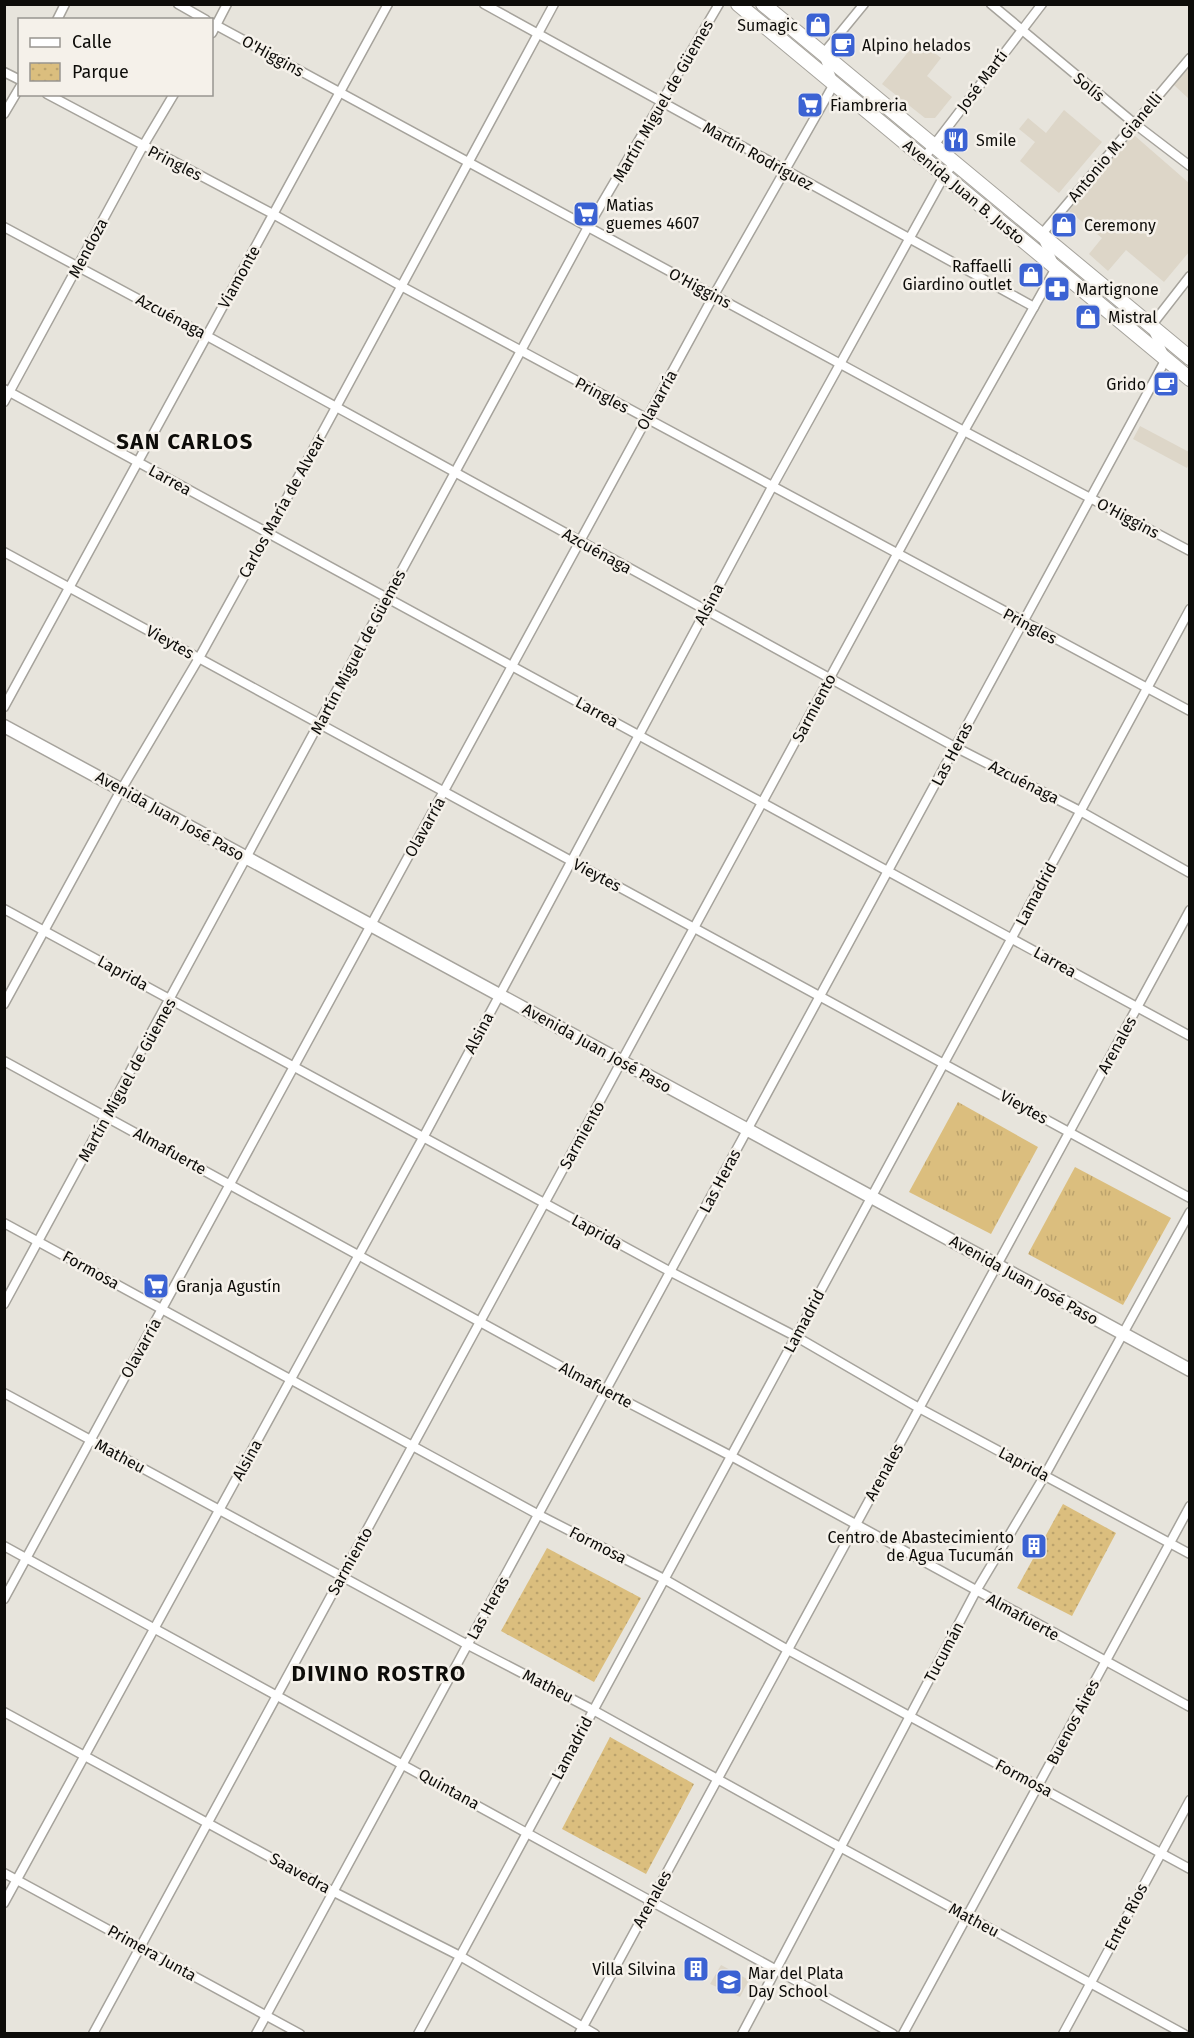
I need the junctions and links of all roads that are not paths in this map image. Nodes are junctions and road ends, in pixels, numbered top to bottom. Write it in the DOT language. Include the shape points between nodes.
graph roads {
  1 [pos="65,4"];
  2 [pos="178,4"];
  3 [pos="227,4"];
  4 [pos="388,4"];
  5 [pos="484,4"];
  6 [pos="554,4"];
  7 [pos="719,4"];
  8 [pos="738,4"];
  9 [pos="763,4"];
  10 [pos="864,4"];
  11 [pos="991,4"];
  12 [pos="1042,4"];
  13 [pos="58,18"];
  14 [pos="202,18"];
  15 [pos="213,27"];
  16 [pos="1021,30"];
  17 [pos="538,34"];
  18 [pos="823,54"];
  19 [pos="1190,58"];
  20 [pos="4,72"];
  21 [pos="18,79"];
  22 [pos="834,84"];
  23 [pos="18,90"];
  24 [pos="340,92"];
  25 [pos="51,96"];
  26 [pos="173,96"];
  27 [pos="662,103"];
  28 [pos="4,114"];
  29 [pos="1135,124"];
  30 [pos="143,146"];
  31 [pos="933,146"];
  32 [pos="924,158"];
  33 [pos="469,162"];
  34 [pos="954,163"];
  35 [pos="1190,166"];
  36 [pos="784,171"];
  37 [pos="944,176"];
  38 [pos="273,214"];
  39 [pos="4,227"];
  40 [pos="588,227"];
  41 [pos="1041,235"];
  42 [pos="909,239"];
  43 [pos="77,267"];
  44 [pos="1056,268"];
  45 [pos="1190,276"];
  46 [pos="401,286"];
  47 [pos="714,295"];
  48 [pos="1034,307"];
  49 [pos="1151,326"];
  50 [pos="207,336"];
  51 [pos="521,351"];
  52 [pos="1190,358"];
  53 [pos="1166,359"];
  54 [pos="841,363"];
  55 [pos="1190,379"];
  56 [pos="7,391"];
  57 [pos="4,402"];
  58 [pos="336,408"];
  59 [pos="647,419"];
  60 [pos="964,431"];
  61 [pos="139,462"];
  62 [pos="455,473"];
  63 [pos="772,487"];
  64 [pos="1090,498"];
  65 [pos="268,533"];
  66 [pos="580,541"];
  67 [pos="1190,551"];
  68 [pos="4,552"];
  69 [pos="897,554"];
  70 [pos="70,587"];
  71 [pos="388,598"];
  72 [pos="1190,609"];
  73 [pos="705,610"];
  74 [pos="1023,623"];
  75 [pos="199,658"];
  76 [pos="513,666"];
  77 [pos="830,678"];
  78 [pos="1147,687"];
  79 [pos="4,707"];
  80 [pos="1190,711"];
  81 [pos="320,724"];
  82 [pos="4,726"];
  83 [pos="640,736"];
  84 [pos="955,747"];
  85 [pos="121,790"];
  86 [pos="444,791"];
  87 [pos="763,803"];
  88 [pos="1080,811"];
  89 [pos="247,858"];
  90 [pos="571,861"];
  91 [pos="888,871"];
  92 [pos="1190,873"];
  93 [pos="4,909"];
  94 [pos="1190,910"];
  95 [pos="371,926"];
  96 [pos="694,928"];
  97 [pos="45,931"];
  98 [pos="1012,939"];
  99 [pos="499,995"];
  100 [pos="820,996"];
  101 [pos="171,999"];
  102 [pos="4,1004"];
  103 [pos="1137,1007"];
  104 [pos="1190,1036"];
  105 [pos="4,1061"];
  106 [pos="621,1062"];
  107 [pos="943,1063"];
  108 [pos="294,1067"];
  109 [pos="107,1117"];
  110 [pos="748,1130"];
  111 [pos="1069,1132"];
  112 [pos="424,1136"];
  113 [pos="230,1184"];
  114 [pos="871,1197"];
  115 [pos="1190,1198"];
  116 [pos="545,1203"];
  117 [pos="1190,1212"];
  118 [pos="4,1223"];
  119 [pos="39,1242"];
  120 [pos="359,1255"];
  121 [pos="997,1266"];
  122 [pos="670,1272"];
  123 [pos="4,1304"];
  124 [pos="162,1309"];
  125 [pos="480,1321"];
  126 [pos="1124,1334"];
  127 [pos="795,1336"];
  128 [pos="1190,1370"];
  129 [pos="291,1379"];
  130 [pos="606,1391"];
  131 [pos="4,1393"];
  132 [pos="920,1408"];
  133 [pos="91,1440"];
  134 [pos="413,1445"];
  135 [pos="731,1456"];
  136 [pos="1045,1475"];
  137 [pos="1190,1506"];
  138 [pos="220,1510"];
  139 [pos="539,1515"];
  140 [pos="855,1526"];
  141 [pos="1169,1543"];
  142 [pos="4,1546"];
  143 [pos="1190,1554"];
  144 [pos="27,1558"];
  145 [pos="342,1576"];
  146 [pos="664,1579"];
  147 [pos="976,1591"];
  148 [pos="4,1599"];
  149 [pos="155,1628"];
  150 [pos="468,1645"];
  151 [pos="788,1650"];
  152 [pos="1105,1662"];
  153 [pos="277,1695"];
  154 [pos="1190,1707"];
  155 [pos="593,1710"];
  156 [pos="4,1712"];
  157 [pos="909,1717"];
  158 [pos="85,1756"];
  159 [pos="404,1764"];
  160 [pos="717,1780"];
  161 [pos="1038,1786"];
  162 [pos="1190,1800"];
  163 [pos="208,1822"];
  164 [pos="527,1832"];
  165 [pos="840,1847"];
  166 [pos="1161,1853"];
  167 [pos="1190,1869"];
  168 [pos="4,1873"];
  169 [pos="17,1880"];
  170 [pos="334,1892"];
  171 [pos="651,1900"];
  172 [pos="4,1903"];
  173 [pos="968,1916"];
  174 [pos="140,1947"];
  175 [pos="460,1956"];
  176 [pos="776,1968"];
  177 [pos="1090,1983"];
  178 [pos="267,2016"];
  179 [pos="581,2030"];
  180 [pos="93,2034"];
  181 [pos="256,2034"];
  182 [pos="300,2034"];
  183 [pos="418,2034"];
  184 [pos="595,2034"];
  185 [pos="742,2034"];
  186 [pos="893,2034"];
  187 [pos="903,2034"];
  188 [pos="1063,2034"];
  189 [pos="1184,2034"];
  1 -- 13 [label="street"];
  2 -- 14 [label="street"];
  3 -- 15 [label="street"];
  4 -- 24 [label="street, Viamonte"];
  5 -- 17 [label="street, Martín Rodríguez"];
  6 -- 17 [label="street, Carlos María de Alvear"];
  7 -- 27 [label="street, Martín Miguel de Güemes"];
  8 -- 22 [label="main road, Avenida Juan B. Justo"];
  9 -- 18 [label="main road, Avenida Juan B. Justo"];
  10 -- 18 [label="street"];
  11 -- 16 [label="street, Solís"];
  12 -- 16 [label="street, José Martí"];
  15 -- 24 [label="street, O'Higgins"];
  16 -- 29 [label="street, Solís"];
  16 -- 31 [label="street, José Martí"];
  17 -- 27 [label="street, Martín Rodríguez"];
  17 -- 33 [label="street, Carlos María de Alvear"];
  18 -- 22 [label="street"];
  18 -- 31 [label="main road, Avenida Juan B. Justo"];
  19 -- 29 [label="street, Antonio M. Gianelli"];
  20 -- 21 [label="street"];
  22 -- 32 [label="main road, Avenida Juan B. Justo"];
  22 -- 36 [label="street, Olavarría"];
  23 -- 28 [label="street"];
  24 -- 33 [label="street, O'Higgins"];
  24 -- 38 [label="street, Viamonte"];
  25 -- 30 [label="street, Pringles"];
  26 -- 30 [label="street, Mendoza"];
  27 -- 36 [label="street, Martín Rodríguez"];
  27 -- 40 [label="street, Martín Miguel de Güemes"];
  29 -- 35 [label="street, Solís"];
  29 -- 41 [label="street, Antonio M. Gianelli"];
  30 -- 38 [label="street, Pringles"];
  30 -- 43 [label="street, Mendoza"];
  31 -- 32 [label="street, José Martí"];
  31 -- 34 [label="main road, Avenida Juan B. Justo"];
  32 -- 37 [label="main road, Avenida Juan B. Justo"];
  33 -- 40 [label="street, O'Higgins"];
  33 -- 46 [label="street, Carlos María de Alvear"];
  34 -- 37 [label="street, Alsina"];
  34 -- 41 [label="main road, Avenida Juan B. Justo"];
  36 -- 42 [label="street, Martín Rodríguez"];
  36 -- 47 [label="street, Olavarría"];
  37 -- 42 [label="street, Alsina"];
  37 -- 44 [label="main road, Avenida Juan B. Justo"];
  38 -- 46 [label="street, Pringles"];
  38 -- 50 [label="street, Viamonte"];
  39 -- 43 [label="street, Azcuénaga"];
  40 -- 47 [label="street, O'Higgins"];
  40 -- 51 [label="street, Martín Miguel de Güemes"];
  41 -- 44 [label="street"];
  41 -- 49 [label="main road, Avenida Juan B. Justo"];
  42 -- 48 [label="street, Martín Rodríguez"];
  42 -- 54 [label="street, Alsina"];
  43 -- 50 [label="street, Azcuénaga"];
  43 -- 56 [label="street, Mendoza"];
  44 -- 48 [label="street, Sarmiento"];
  44 -- 53 [label="main road, Avenida Juan B. Justo"];
  45 -- 49 [label="street"];
  46 -- 51 [label="street, Pringles"];
  46 -- 58 [label="street, Carlos María de Alvear"];
  47 -- 54 [label="street, O'Higgins"];
  47 -- 59 [label="street, Olavarría"];
  48 -- 60 [label="street, Sarmiento"];
  49 -- 52 [label="main road, Avenida Juan B. Justo"];
  49 -- 53 [label="street"];
  50 -- 58 [label="street, Azcuénaga"];
  50 -- 61 [label="street, Viamonte"];
  51 -- 59 [label="street, Pringles"];
  51 -- 62 [label="street, Martín Miguel de Güemes"];
  53 -- 55 [label="main road, Avenida Juan B. Justo"];
  53 -- 64 [label="street, Las Heras"];
  54 -- 60 [label="street, O'Higgins"];
  54 -- 63 [label="street, Alsina"];
  56 -- 57 [label="street, Mendoza"];
  56 -- 61 [label="street, Larrea"];
  58 -- 62 [label="street, Azcuénaga"];
  58 -- 65 [label="street, Carlos María de Alvear"];
  59 -- 63 [label="street, Pringles"];
  59 -- 66 [label="street, Olavarría"];
  60 -- 64 [label="street, O'Higgins"];
  60 -- 69 [label="street, Sarmiento"];
  61 -- 65 [label="street, Larrea"];
  61 -- 70 [label="street, Viamonte"];
  62 -- 66 [label="street, Azcuénaga"];
  62 -- 71 [label="street, Martín Miguel de Güemes"];
  63 -- 69 [label="street, Pringles"];
  63 -- 73 [label="street, Alsina"];
  64 -- 67 [label="street, O'Higgins"];
  64 -- 74 [label="street, Las Heras"];
  65 -- 71 [label="street, Larrea"];
  65 -- 75 [label="street, Carlos María de Alvear"];
  66 -- 73 [label="street, Azcuénaga"];
  66 -- 76 [label="street, Olavarría"];
  68 -- 70 [label="street, Vieytes"];
  69 -- 74 [label="street, Pringles"];
  69 -- 77 [label="street, Sarmiento"];
  70 -- 75 [label="street, Vieytes"];
  70 -- 79 [label="street, Viamonte"];
  71 -- 76 [label="street, Larrea"];
  71 -- 81 [label="street, Martín Miguel de Güemes"];
  72 -- 78 [label="street, Lamadrid"];
  73 -- 77 [label="street, Azcuénaga"];
  73 -- 83 [label="street, Alsina"];
  74 -- 78 [label="street, Pringles"];
  74 -- 84 [label="street, Las Heras"];
  75 -- 81 [label="street, Vieytes"];
  75 -- 85 [label="street, Carlos María de Alvear"];
  76 -- 83 [label="street, Larrea"];
  76 -- 86 [label="street, Olavarría"];
  77 -- 84 [label="street, Azcuénaga"];
  77 -- 87 [label="street, Sarmiento"];
  78 -- 80 [label="street, Pringles"];
  78 -- 88 [label="street, Lamadrid"];
  81 -- 86 [label="street, Vieytes"];
  81 -- 89 [label="street, Martín Miguel de Güemes"];
  82 -- 85 [label="main road, Avenida Juan José Paso"];
  83 -- 87 [label="street, Larrea"];
  83 -- 90 [label="street, Alsina"];
  84 -- 88 [label="street, Azcuénaga"];
  84 -- 91 [label="street, Las Heras"];
  85 -- 89 [label="main road, Avenida Juan José Paso"];
  85 -- 97 [label="street, Carlos María de Alvear"];
  86 -- 90 [label="street, Vieytes"];
  86 -- 95 [label="street, Olavarría"];
  87 -- 91 [label="street, Larrea"];
  87 -- 96 [label="street, Sarmiento"];
  88 -- 92 [label="street, Azcuénaga"];
  88 -- 98 [label="street, Lamadrid"];
  89 -- 95 [label="main road, Avenida Juan José Paso"];
  89 -- 101 [label="street, Martín Miguel de Güemes"];
  90 -- 96 [label="street, Vieytes"];
  90 -- 99 [label="street, Alsina"];
  91 -- 98 [label="street, Larrea"];
  91 -- 100 [label="street, Las Heras"];
  93 -- 97 [label="street, Laprida"];
  94 -- 103 [label="street, Arenales"];
  95 -- 99 [label="main road, Avenida Juan José Paso"];
  95 -- 108 [label="street, Olavarría"];
  96 -- 100 [label="street, Vieytes"];
  96 -- 106 [label="street, Sarmiento"];
  97 -- 101 [label="street, Laprida"];
  97 -- 102 [label="street, Carlos María de Alvear"];
  98 -- 103 [label="street, Larrea"];
  98 -- 107 [label="street, Lamadrid"];
  99 -- 106 [label="main road, Avenida Juan José Paso"];
  99 -- 112 [label="street, Alsina"];
  100 -- 107 [label="street, Vieytes"];
  100 -- 110 [label="street, Las Heras"];
  101 -- 108 [label="street, Laprida"];
  101 -- 109 [label="street, Martín Miguel de Güemes"];
  103 -- 104 [label="street, Larrea"];
  103 -- 111 [label="street, Arenales"];
  105 -- 109 [label="street, Almafuerte"];
  106 -- 110 [label="main road, Avenida Juan José Paso"];
  106 -- 116 [label="street, Sarmiento"];
  107 -- 111 [label="street, Vieytes"];
  107 -- 114 [label="street, Lamadrid"];
  108 -- 112 [label="street, Laprida"];
  108 -- 113 [label="street, Olavarría"];
  109 -- 113 [label="street, Almafuerte"];
  109 -- 119 [label="street, Martín Miguel de Güemes"];
  110 -- 114 [label="main road, Avenida Juan José Paso"];
  110 -- 122 [label="street, Las Heras"];
  111 -- 115 [label="street, Vieytes"];
  111 -- 121 [label="street, Arenales"];
  112 -- 116 [label="street, Laprida"];
  112 -- 120 [label="street, Alsina"];
  113 -- 120 [label="street, Almafuerte"];
  113 -- 124 [label="street, Olavarría"];
  114 -- 121 [label="main road, Avenida Juan José Paso"];
  114 -- 127 [label="street, Lamadrid"];
  116 -- 122 [label="street, Laprida"];
  116 -- 125 [label="street, Sarmiento"];
  117 -- 126 [label="street, Tucumán"];
  118 -- 119 [label="street, Formosa"];
  119 -- 123 [label="street, Martín Miguel de Güemes"];
  119 -- 124 [label="street, Formosa"];
  120 -- 125 [label="street, Almafuerte"];
  120 -- 129 [label="street, Alsina"];
  121 -- 126 [label="main road, Avenida Juan José Paso"];
  121 -- 132 [label="street, Arenales"];
  122 -- 127 [label="street, Laprida"];
  122 -- 130 [label="street, Las Heras"];
  124 -- 129 [label="street, Formosa"];
  124 -- 133 [label="street, Olavarría"];
  125 -- 130 [label="street, Almafuerte"];
  125 -- 134 [label="street, Sarmiento"];
  126 -- 128 [label="main road, Avenida Juan José Paso"];
  126 -- 136 [label="street, Tucumán"];
  127 -- 132 [label="street, Laprida"];
  127 -- 135 [label="street, Lamadrid"];
  129 -- 134 [label="street, Formosa"];
  129 -- 138 [label="street, Alsina"];
  130 -- 135 [label="street, Almafuerte"];
  130 -- 139 [label="street, Las Heras"];
  131 -- 133 [label="street, Matheu"];
  132 -- 136 [label="street, Laprida"];
  132 -- 140 [label="street, Arenales"];
  133 -- 138 [label="street, Matheu"];
  133 -- 144 [label="street, Olavarría"];
  134 -- 139 [label="street, Formosa"];
  134 -- 145 [label="street, Sarmiento"];
  135 -- 140 [label="street, Almafuerte"];
  135 -- 146 [label="street, Lamadrid"];
  136 -- 141 [label="street, Laprida"];
  136 -- 147 [label="street, Tucumán"];
  137 -- 141 [label="street, Buenos Aires"];
  138 -- 145 [label="street, Matheu"];
  138 -- 149 [label="street, Alsina"];
  139 -- 146 [label="street, Formosa"];
  139 -- 150 [label="street, Las Heras"];
  140 -- 147 [label="street, Almafuerte"];
  140 -- 151 [label="street, Arenales"];
  141 -- 143 [label="street, Laprida"];
  141 -- 152 [label="street, Buenos Aires"];
  142 -- 144 [label="street, Quintana"];
  144 -- 148 [label="street, Olavarría"];
  144 -- 149 [label="street, Quintana"];
  145 -- 150 [label="street, Matheu"];
  145 -- 153 [label="street, Sarmiento"];
  146 -- 151 [label="street, Formosa"];
  146 -- 155 [label="street, Lamadrid"];
  147 -- 152 [label="street, Almafuerte"];
  147 -- 157 [label="street, Tucumán"];
  149 -- 153 [label="street, Quintana"];
  149 -- 158 [label="street, Alsina"];
  150 -- 155 [label="street, Matheu"];
  150 -- 159 [label="street, Las Heras"];
  151 -- 157 [label="street, Formosa"];
  151 -- 160 [label="street, Arenales"];
  152 -- 154 [label="street, Almafuerte"];
  152 -- 161 [label="street, Buenos Aires"];
  153 -- 159 [label="street, Quintana"];
  153 -- 163 [label="street, Sarmiento"];
  155 -- 160 [label="street, Matheu"];
  155 -- 164 [label="street, Lamadrid"];
  156 -- 158 [label="street, Saavedra"];
  157 -- 161 [label="street, Formosa"];
  157 -- 165 [label="street, Tucumán"];
  158 -- 163 [label="street, Saavedra"];
  158 -- 169 [label="street, Alsina"];
  159 -- 164 [label="street, Quintana"];
  159 -- 170 [label="street, Las Heras"];
  160 -- 165 [label="street, Matheu"];
  160 -- 171 [label="street, Arenales"];
  161 -- 166 [label="street, Formosa"];
  161 -- 173 [label="street, Buenos Aires"];
  162 -- 166 [label="street, Entre Ríos"];
  163 -- 170 [label="street, Saavedra"];
  163 -- 174 [label="street, Sarmiento"];
  164 -- 171 [label="street, Quintana"];
  164 -- 175 [label="street, Lamadrid"];
  165 -- 173 [label="street, Matheu"];
  165 -- 176 [label="street, Tucumán"];
  166 -- 167 [label="street, Formosa"];
  166 -- 177 [label="street, Entre Ríos"];
  168 -- 169 [label="street, Primera Junta"];
  169 -- 172 [label="street, Alsina"];
  169 -- 174 [label="street, Primera Junta"];
  170 -- 175 [label="street, Saavedra"];
  170 -- 178 [label="street, Las Heras"];
  171 -- 176 [label="street, Quintana"];
  171 -- 179 [label="street, Arenales"];
  173 -- 177 [label="street, Matheu"];
  173 -- 187 [label="street, Buenos Aires"];
  174 -- 178 [label="street, Primera Junta"];
  174 -- 180 [label="street, Sarmiento"];
  175 -- 179 [label="street, Saavedra"];
  175 -- 183 [label="street, Lamadrid"];
  176 -- 185 [label="street, Tucumán"];
  176 -- 186 [label="street, Quintana"];
  177 -- 188 [label="street, Entre Ríos"];
  177 -- 189 [label="street, Matheu"];
  178 -- 181 [label="street, Las Heras"];
  178 -- 182 [label="street, Primera Junta"];
  179 -- 184 [label="street, Saavedra"];
}
